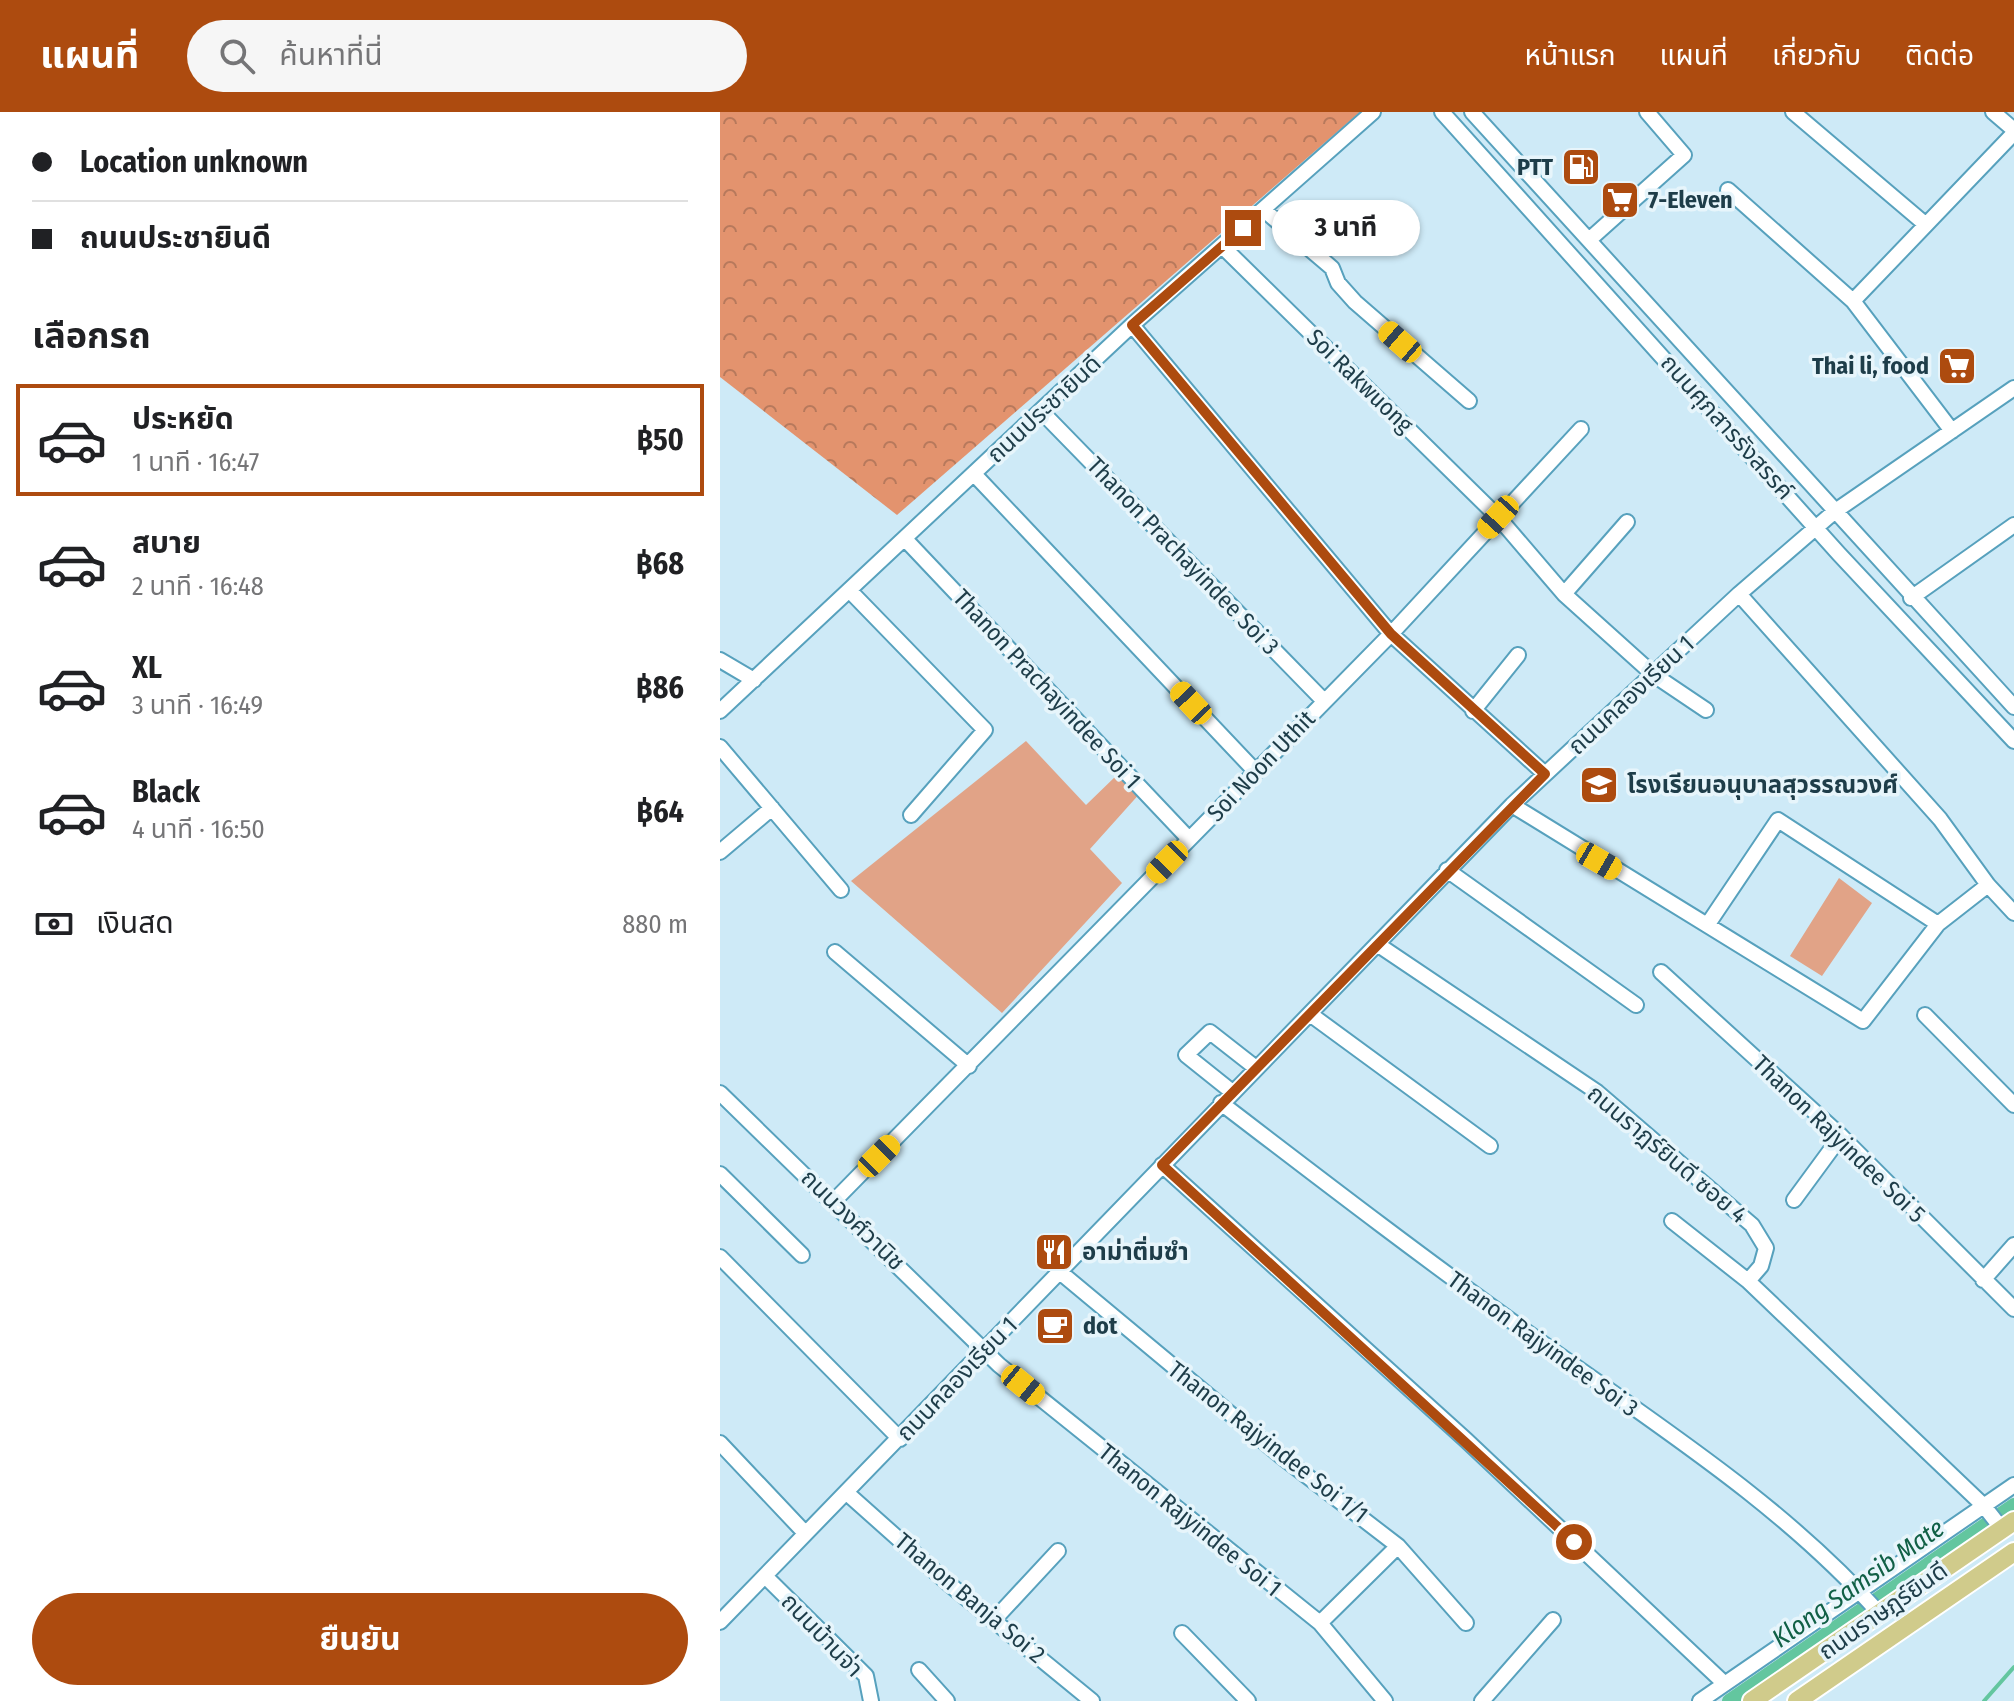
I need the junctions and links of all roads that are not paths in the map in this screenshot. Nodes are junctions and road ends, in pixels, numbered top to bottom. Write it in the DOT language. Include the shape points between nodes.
graph roads {
  1 [pos="1373,112"];
  2 [pos="1442,112"];
  3 [pos="1472,112"];
  4 [pos="1647,112"];
  5 [pos="1793,112"];
  6 [pos="1993,112"];
  7 [pos="2014,131"];
  8 [pos="1728,190"];
  9 [pos="1264,210"];
  10 [pos="1925,224"];
  11 [pos="1589,240"];
  12 [pos="1222,246"];
  13 [pos="1853,301"];
  14 [pos="1132,325"];
  15 [pos="2014,388"];
  16 [pos="1469,401"];
  17 [pos="1041,411"];
  18 [pos="1581,429"];
  19 [pos="1952,431"];
  20 [pos="974,474"];
  21 [pos="1834,512"];
  22 [pos="1498,517"];
  23 [pos="1627,522"];
  24 [pos="2014,525"];
  25 [pos="1818,528"];
  26 [pos="905,539"];
  27 [pos="850,591"];
  28 [pos="1564,594"];
  29 [pos="1739,594"];
  30 [pos="1911,598"];
  31 [pos="1391,634"];
  32 [pos="1518,655"];
  33 [pos="720,660"];
  34 [pos="1654,675"];
  35 [pos="754,680"];
  36 [pos="1324,701"];
  37 [pos="2014,707"];
  38 [pos="1706,710"];
  39 [pos="720,711"];
  40 [pos="1473,711"];
  41 [pos="2014,741"];
  42 [pos="720,747"];
  43 [pos="1256,772"];
  44 [pos="1545,774"];
  45 [pos="1512,805"];
  46 [pos="772,808"];
  47 [pos="911,815"];
  48 [pos="1189,839"];
  49 [pos="720,852"];
  50 [pos="1447,870"];
  51 [pos="1988,885"];
  52 [pos="841,890"];
  53 [pos="2014,913"];
  54 [pos="1708,924"];
  55 [pos="1938,924"];
  56 [pos="1377,944"];
  57 [pos="835,952"];
  58 [pos="1661,972"];
  59 [pos="1636,1005"];
  60 [pos="1310,1014"];
  61 [pos="1925,1015"];
  62 [pos="969,1066"];
  63 [pos="1256,1068"];
  64 [pos="1231,1091"];
  65 [pos="722,1099"];
  66 [pos="1221,1103"];
  67 [pos="2014,1105"];
  68 [pos="1841,1136"];
  69 [pos="1490,1146"];
  70 [pos="1162,1165"];
  71 [pos="720,1174"];
  72 [pos="1794,1200"];
  73 [pos="834,1201"];
  74 [pos="1672,1221"];
  75 [pos="2014,1245"];
  76 [pos="802,1255"];
  77 [pos="720,1257"];
  78 [pos="1060,1272"];
  79 [pos="1983,1280"];
  80 [pos="1748,1281"];
  81 [pos="2014,1309"];
  82 [pos="986,1348"];
  83 [pos="900,1439"];
  84 [pos="720,1443"];
  85 [pos="2014,1485"];
  86 [pos="848,1494"];
  87 [pos="1984,1506"];
  88 [pos="2008,1525"];
  89 [pos="805,1533"];
  90 [pos="2014,1545"];
  91 [pos="1398,1546"];
  92 [pos="1058,1551"];
  93 [pos="2014,1552"];
  94 [pos="1897,1566"];
  95 [pos="765,1576"];
  96 [pos="1916,1588"];
  97 [pos="1860,1591"];
  98 [pos="1879,1613"];
  99 [pos="1553,1620"];
  100 [pos="993,1621"];
  101 [pos="720,1622"];
  102 [pos="1320,1623"];
  103 [pos="1466,1623"];
  104 [pos="1182,1633"];
  105 [pos="919,1670"];
  106 [pos="1725,1684"];
  107 [pos="869,1700"];
  108 [pos="947,1701"];
  109 [pos="1092,1701"];
  110 [pos="1248,1701"];
  111 [pos="1385,1701"];
  112 [pos="1482,1701"];
  113 [pos="1700,1701"];
  114 [pos="1752,1701"];
  115 [pos="1797,1701"];
  1 -- 9 [label="street, ถนนประชายินดี"];
  2 -- 25 [label="street, ถนนศุภสารรังสรรค์"];
  3 -- 11 [label="street, ถนนศุภสารรังสรรค์"];
  4 -- 11 [label="street" via="1684,155"];
  5 -- 10 [label="street"];
  6 -- 7 [label="street"];
  7 -- 10 [label="street"];
  8 -- 13 [label="street"];
  9 -- 12 [label="street, ถนนประชายินดี"];
  9 -- 16 [label="street" via="1332,268 1355,302"];
  10 -- 13 [label="street"];
  11 -- 21 [label="street, ถนนศุภสารรังสรรค์"];
  12 -- 14 [label="street, ถนนประชายินดี"];
  12 -- 22 [label="street, Soi Rakwuong"];
  13 -- 19 [label="street"];
  14 -- 17 [label="street, ถนนประชายินดี"];
  14 -- 31 [label="street"];
  15 -- 19 [label="street, ถนนคลองเรียน 1"];
  17 -- 20 [label="street, ถนนประชายินดี"];
  17 -- 36 [label="street, Thanon Prachayindee Soi 3"];
  18 -- 22 [label="street, Soi Noon Uthit"];
  19 -- 21 [label="street, ถนนคลองเรียน 1"];
  20 -- 26 [label="street, ถนนประชายินดี"];
  20 -- 43 [label="street"];
  21 -- 25 [label="street, ถนนคลองเรียน 1"];
  21 -- 30 [label="street, ถนนศุภสารรังสรรค์"];
  22 -- 28 [label="street, Soi Rakwuong"];
  22 -- 31 [label="street, Soi Noon Uthit"];
  23 -- 28 [label="street"];
  24 -- 30 [label="street"];
  25 -- 29 [label="street, ถนนคลองเรียน 1"];
  25 -- 41 [label="street, ถนนศุภสารรังสรรค์"];
  26 -- 27 [label="street, ถนนประชายินดี"];
  26 -- 48 [label="street, Thanon Prachayindee Soi 1"];
  27 -- 35 [label="street, ถนนประชายินดี"];
  27 -- 47 [label="street" via="985,730"];
  28 -- 34 [label="street, Soi Rakwuong"];
  29 -- 34 [label="street, ถนนคลองเรียน 1"];
  29 -- 51 [label="street" via="1940,819"];
  30 -- 37 [label="street, ถนนศุภสารรังสรรค์"];
  31 -- 36 [label="street, Soi Noon Uthit"];
  31 -- 40 [label="street"];
  32 -- 40 [label="street"];
  33 -- 35 [label="street"];
  34 -- 38 [label="street, Soi Rakwuong"];
  34 -- 44 [label="street, ถนนคลองเรียน 1"];
  35 -- 39 [label="street, ถนนประชายินดี"];
  36 -- 43 [label="street, Soi Noon Uthit"];
  40 -- 44 [label="street"];
  42 -- 46 [label="street"];
  43 -- 48 [label="street, Soi Noon Uthit"];
  44 -- 45 [label="street, ถนนคลองเรียน 1"];
  45 -- 50 [label="street, ถนนคลองเรียน 1"];
  45 -- 54 [label="street"];
  46 -- 49 [label="street"];
  46 -- 52 [label="street"];
  48 -- 62 [label="street, Soi Noon Uthit"];
  50 -- 56 [label="street, ถนนคลองเรียน 1"];
  50 -- 59 [label="street"];
  51 -- 53 [label="street"];
  51 -- 55 [label="street"];
  54 -- 55 [label="street" via="1863,1021"];
  54 -- 55 [label="street" via="1778,820"];
  56 -- 60 [label="street, ถนนคลองเรียน 1"];
  56 -- 80 [label="street, ถนนราฎร์ยินดี ซอย 4" via="1597,1092 1752,1225 1766,1248 1761,1266"];
  57 -- 62 [label="street"];
  58 -- 68 [label="street, Thanon Rajyindee Soi 5"];
  60 -- 63 [label="street, ถนนคลองเรียน 1"];
  60 -- 69 [label="street"];
  61 -- 67 [label="street"];
  62 -- 73 [label="street, Soi Noon Uthit"];
  63 -- 64 [label="street, ถนนคลองเรียน 1"];
  63 -- 64 [label="street" via="1210,1032 1186,1055"];
  64 -- 66 [label="street, ถนนคลองเรียน 1"];
  65 -- 73 [label="street, ถนนวงศ์วานิช"];
  66 -- 70 [label="street, ถนนคลองเรียน 1"];
  66 -- 97 [label="street, Thanon Rajyindee Soi 3" via="1411,1249 1748,1491"];
  68 -- 72 [label="street"];
  68 -- 79 [label="street, Thanon Rajyindee Soi 5"];
  70 -- 78 [label="street, ถนนคลองเรียน 1"];
  70 -- 106 [label="street"];
  71 -- 76 [label="street"];
  73 -- 82 [label="street, ถนนวงศ์วานิช"];
  74 -- 80 [label="street"];
  75 -- 79 [label="street"];
  77 -- 83 [label="street"];
  78 -- 82 [label="street, ถนนคลองเรียน 1"];
  78 -- 91 [label="street, Thanon Rajyindee Soi 1/1"];
  79 -- 81 [label="street, Thanon Rajyindee Soi 5"];
  80 -- 87 [label="street"];
  82 -- 83 [label="street, ถนนคลองเรียน 1"];
  82 -- 102 [label="street, Thanon Rajyindee Soi 1" via="999,1365"];
  83 -- 86 [label="street, ถนนคลองเรียน 1"];
  84 -- 89 [label="street"];
  85 -- 87 [label="street"];
  86 -- 89 [label="street, ถนนคลองเรียน 1"];
  86 -- 100 [label="street, Thanon Banja Soi 2"];
  87 -- 88 [label="street"];
  87 -- 94 [label="street"];
  88 -- 90 [label="main road"];
  88 -- 96 [label="main road, ถนนราษฎร์ยินดี"];
  89 -- 95 [label="street, ถนนคลองเรียน 1"];
  91 -- 102 [label="street"];
  91 -- 103 [label="street, Thanon Rajyindee Soi 1/1"];
  92 -- 100 [label="street"];
  93 -- 115 [label="main road, ถนนราษฎร์ยินดี"];
  94 -- 96 [label="street"];
  94 -- 97 [label="street"];
  95 -- 101 [label="street, ถนนคลองเรียน 1"];
  95 -- 107 [label="street, ถนนบ้านจ่า" via="866,1676"];
  96 -- 98 [label="main road, ถนนราษฎร์ยินดี"];
  97 -- 98 [label="street, Thanon Rajyindee Soi 3"];
  97 -- 106 [label="street"];
  98 -- 114 [label="main road, ถนนราษฎร์ยินดี"];
  99 -- 112 [label="street"];
  100 -- 109 [label="street, Thanon Banja Soi 2"];
  102 -- 111 [label="street, Thanon Rajyindee Soi 1"];
  104 -- 110 [label="street"];
  105 -- 108 [label="street"];
  106 -- 113 [label="street"];
}
